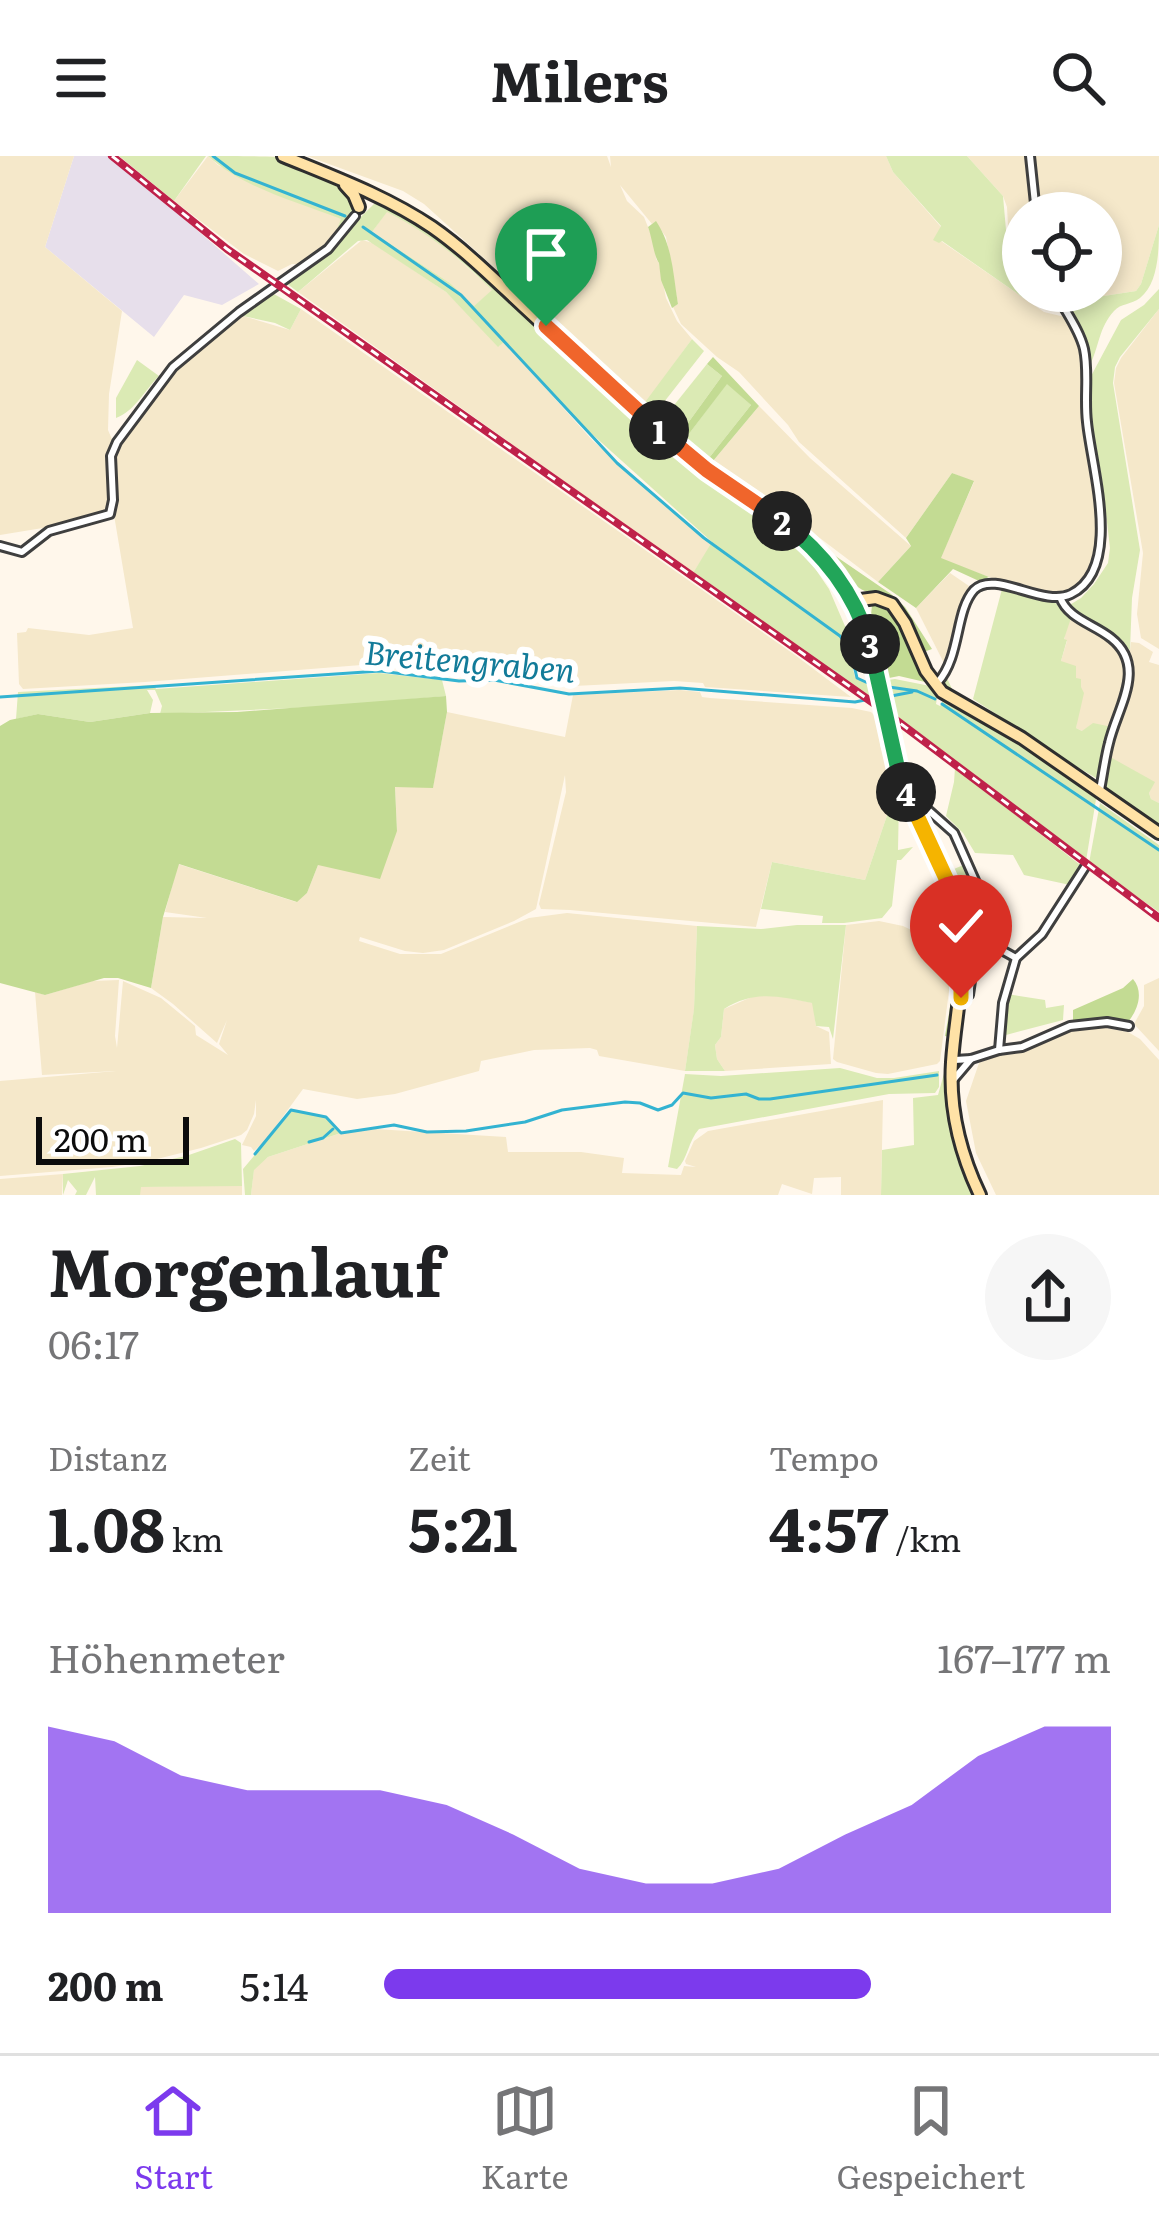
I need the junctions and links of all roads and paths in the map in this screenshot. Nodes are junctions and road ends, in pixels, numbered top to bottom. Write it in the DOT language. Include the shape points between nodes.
graph roads {
  1 [pos="283,156"];
  2 [pos="1030,156"];
  3 [pos="338,178"];
  4 [pos="1034,192"];
  5 [pos="370,193"];
  6 [pos="357,212"];
  7 [pos="1066,312"];
  8 [pos="0,546"];
  9 [pos="1060,597"];
  10 [pos="868,598"];
  11 [pos="853,601"];
  12 [pos="867,635"];
  13 [pos="934,684"];
  14 [pos="902,771"];
  15 [pos="1100,792"];
  16 [pos="1159,833"];
  17 [pos="1085,867"];
  18 [pos="991,944"];
  19 [pos="1016,958"];
  20 [pos="969,995"];
  21 [pos="1129,1026"];
  22 [pos="999,1050"];
  23 [pos="952,1061"];
  24 [pos="969,1061"];
  25 [pos="952,1084"];
  26 [pos="980,1195"];
  1 -- 3 [label="main road"];
  2 -- 4 [label="street"];
  3 -- 5 [label="main road"];
  3 -- 6 [label="main road" via="354,194"];
  5 -- 6 [label="main road"];
  5 -- 11 [label="main road" via="460,248 682,450 797,534"];
  6 -- 8 [label="street" via="328,249 173,368 117,442 110,514 49,531 22,552"];
  7 -- 9 [label="street" via="1083,347 1100,533 1090,575"];
  9 -- 13 [label="street" via="978,586"];
  9 -- 15 [label="street" via="1129,660"];
  10 -- 11 [label="main road"];
  10 -- 12 [label="main road"];
  10 -- 13 [label="main road" via="896,609"];
  11 -- 12 [label="main road"];
  12 -- 14 [label="main road, bridge"];
  13 -- 15 [label="main road"];
  14 -- 18 [label="street" via="917,800 954,833"];
  14 -- 23 [label="main road" via="960,929"];
  15 -- 16 [label="main road"];
  17 -- 19 [label="street" via="1042,934"];
  18 -- 19 [label="street"];
  18 -- 20 [label="street" via="974,948"];
  19 -- 22 [label="street"];
  21 -- 22 [label="street" via="1070,1026"];
  22 -- 24 [label="street"];
  23 -- 24 [label="street"];
  23 -- 25 [label="main road"];
  24 -- 25 [label="street"];
  25 -- 26 [label="main road" via="959,1140"];
}
